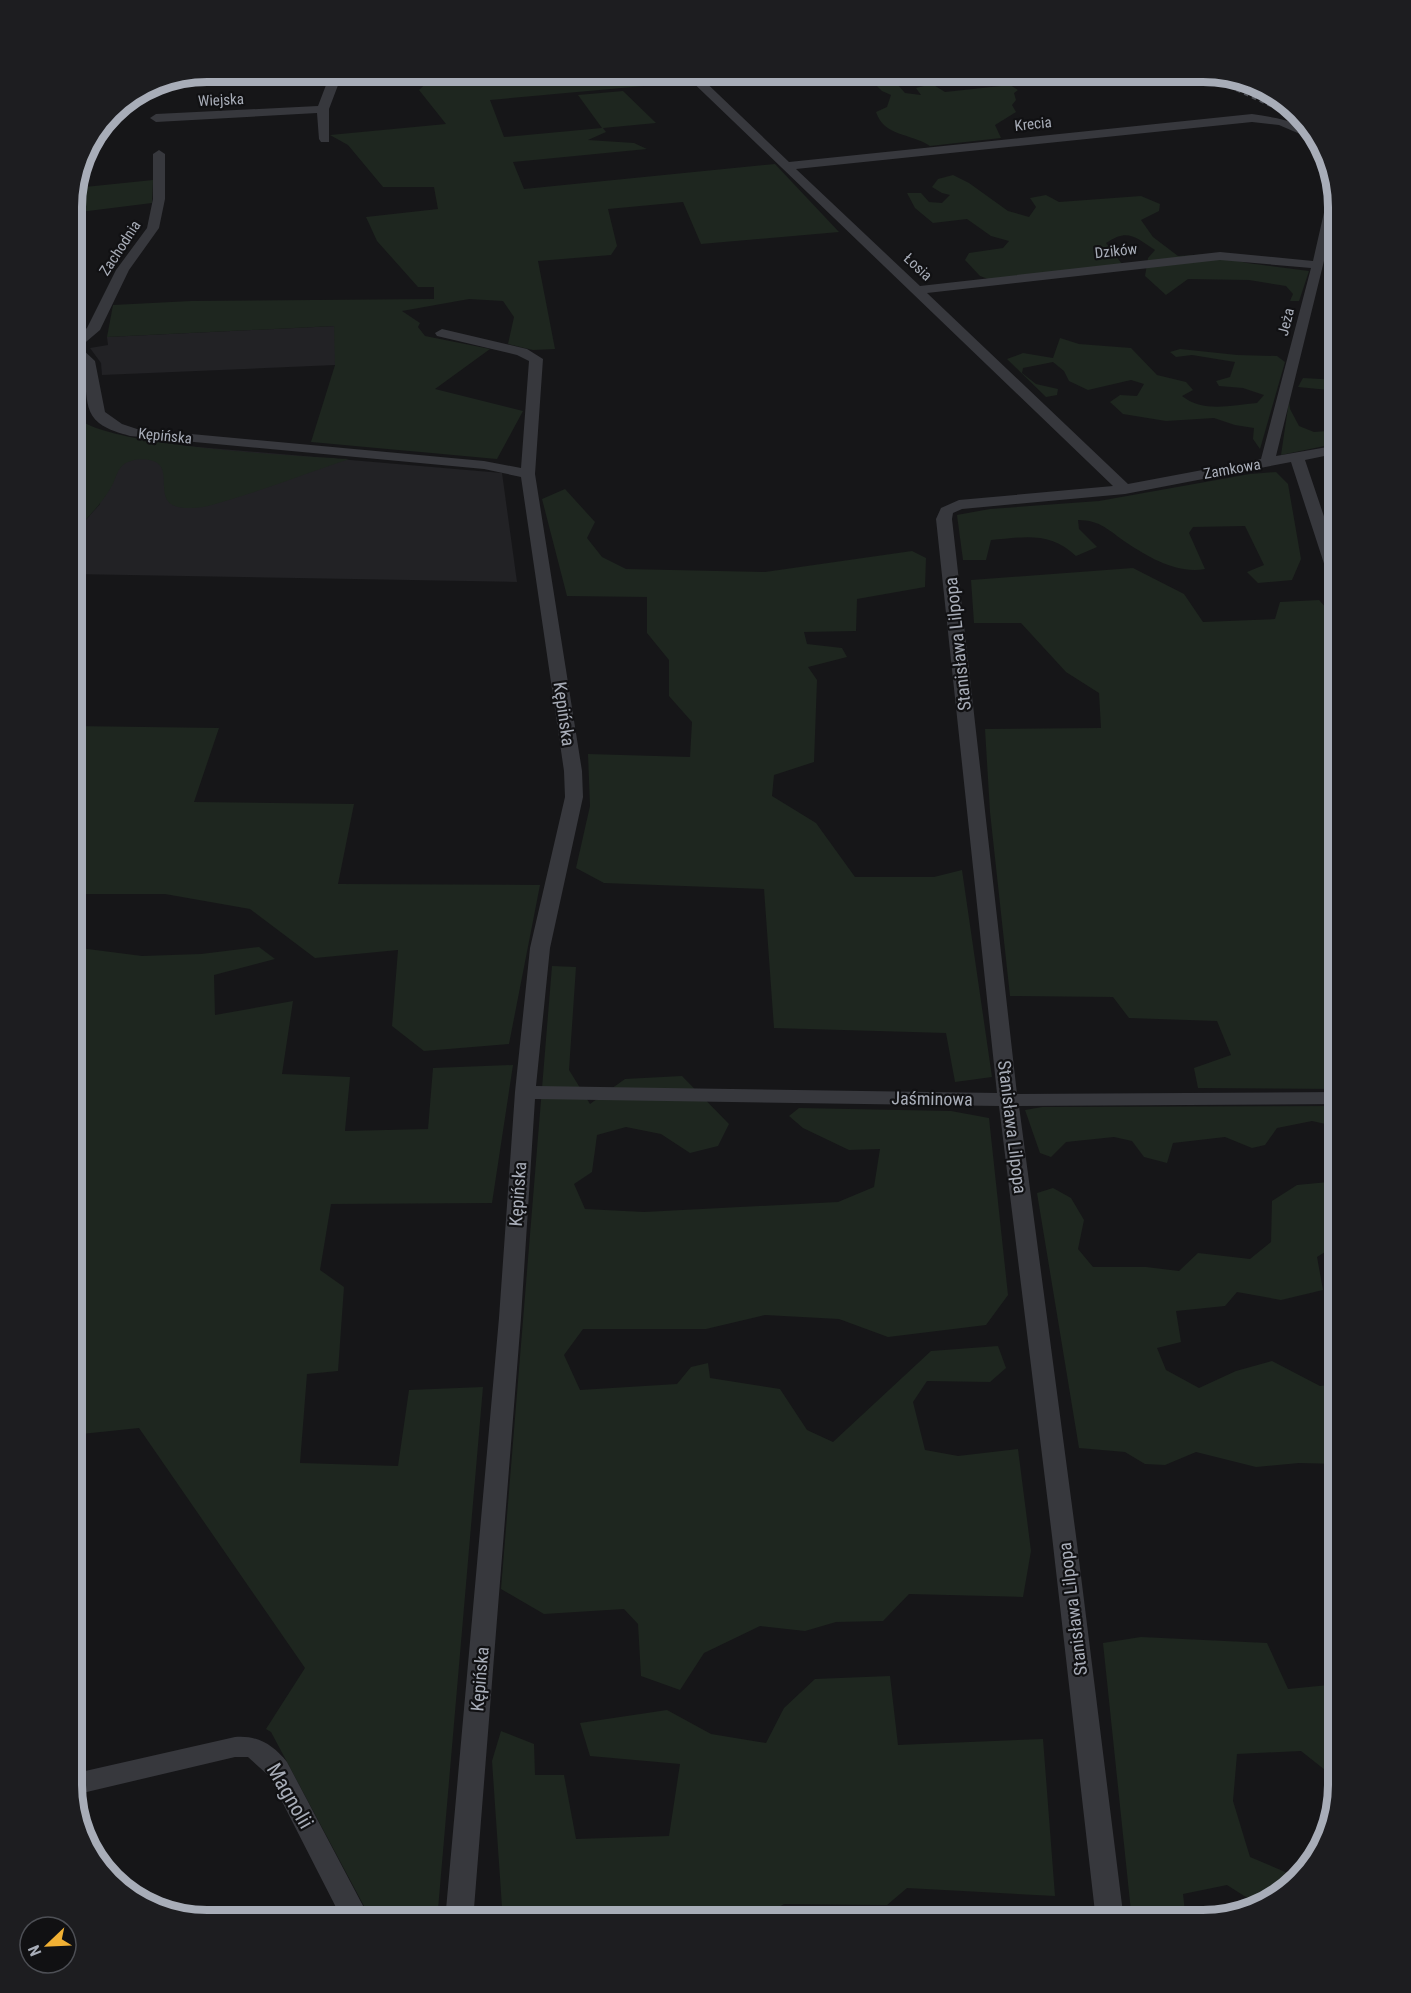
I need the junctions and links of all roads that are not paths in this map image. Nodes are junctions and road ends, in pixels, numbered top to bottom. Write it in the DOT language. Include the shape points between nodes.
graph roads {
  1 [pos="333,82"];
  2 [pos="699,82"];
  3 [pos="323,109"];
  4 [pos="156,118"];
  5 [pos="1304,132"];
  6 [pos="325,139"];
  7 [pos="159,154"];
  8 [pos="787,166"];
  9 [pos="1328,218"];
  10 [pos="1318,265"];
  11 [pos="919,290"];
  12 [pos="442,333"];
  13 [pos="83,338"];
  14 [pos="83,357"];
  15 [pos="1328,450"];
  16 [pos="1297,457"];
  17 [pos="1267,463"];
  18 [pos="528,474"];
  19 [pos="1125,489"];
  20 [pos="1328,551"];
  21 [pos="525,1092"];
  22 [pos="1328,1098"];
  23 [pos="1008,1100"];
  24 [pos="82,1783"];
  25 [pos="351,1910"];
  26 [pos="460,1910"];
  27 [pos="1109,1910"];
  1 -- 3 [label="street"];
  2 -- 8 [label="street, Łosia"];
  3 -- 4 [label="street, Wiejska"];
  3 -- 6 [label="street"];
  5 -- 8 [label="street, Krecia" via="1282,122 1251,118"];
  7 -- 13 [label="street, Zachodnia" via="159,199 153,228 123,270 93,330"];
  8 -- 11 [label="street, Łosia"];
  9 -- 10 [label="street, Jeża"];
  10 -- 11 [label="street, Dzików" via="1220,256"];
  10 -- 17 [label="street, Jeża"];
  11 -- 19 [label="street, Łosia"];
  12 -- 18 [label="street, Kępińska" via="522,352 536,359"];
  14 -- 18 [label="street, Kępińska" via="88,361 99,417 135,433 484,465"];
  15 -- 16 [label="street, Zamkowa"];
  16 -- 17 [label="street, Zamkowa"];
  16 -- 20 [label="street"];
  17 -- 19 [label="street, Zamkowa"];
  18 -- 21 [label="street, Kępińska" via="574,797 540,948"];
  19 -- 23 [label="street, Stanisława Lilpopa" via="960,505 946,511 944,519"];
  21 -- 23 [label="street, Jaśminowa"];
  21 -- 26 [label="street, Kępińska"];
  22 -- 23 [label="street, Jaśminowa"];
  23 -- 27 [label="street, Stanisława Lilpopa"];
  24 -- 25 [label="street, Magnolii" via="235,1747 261,1750 278,1769"];
}
